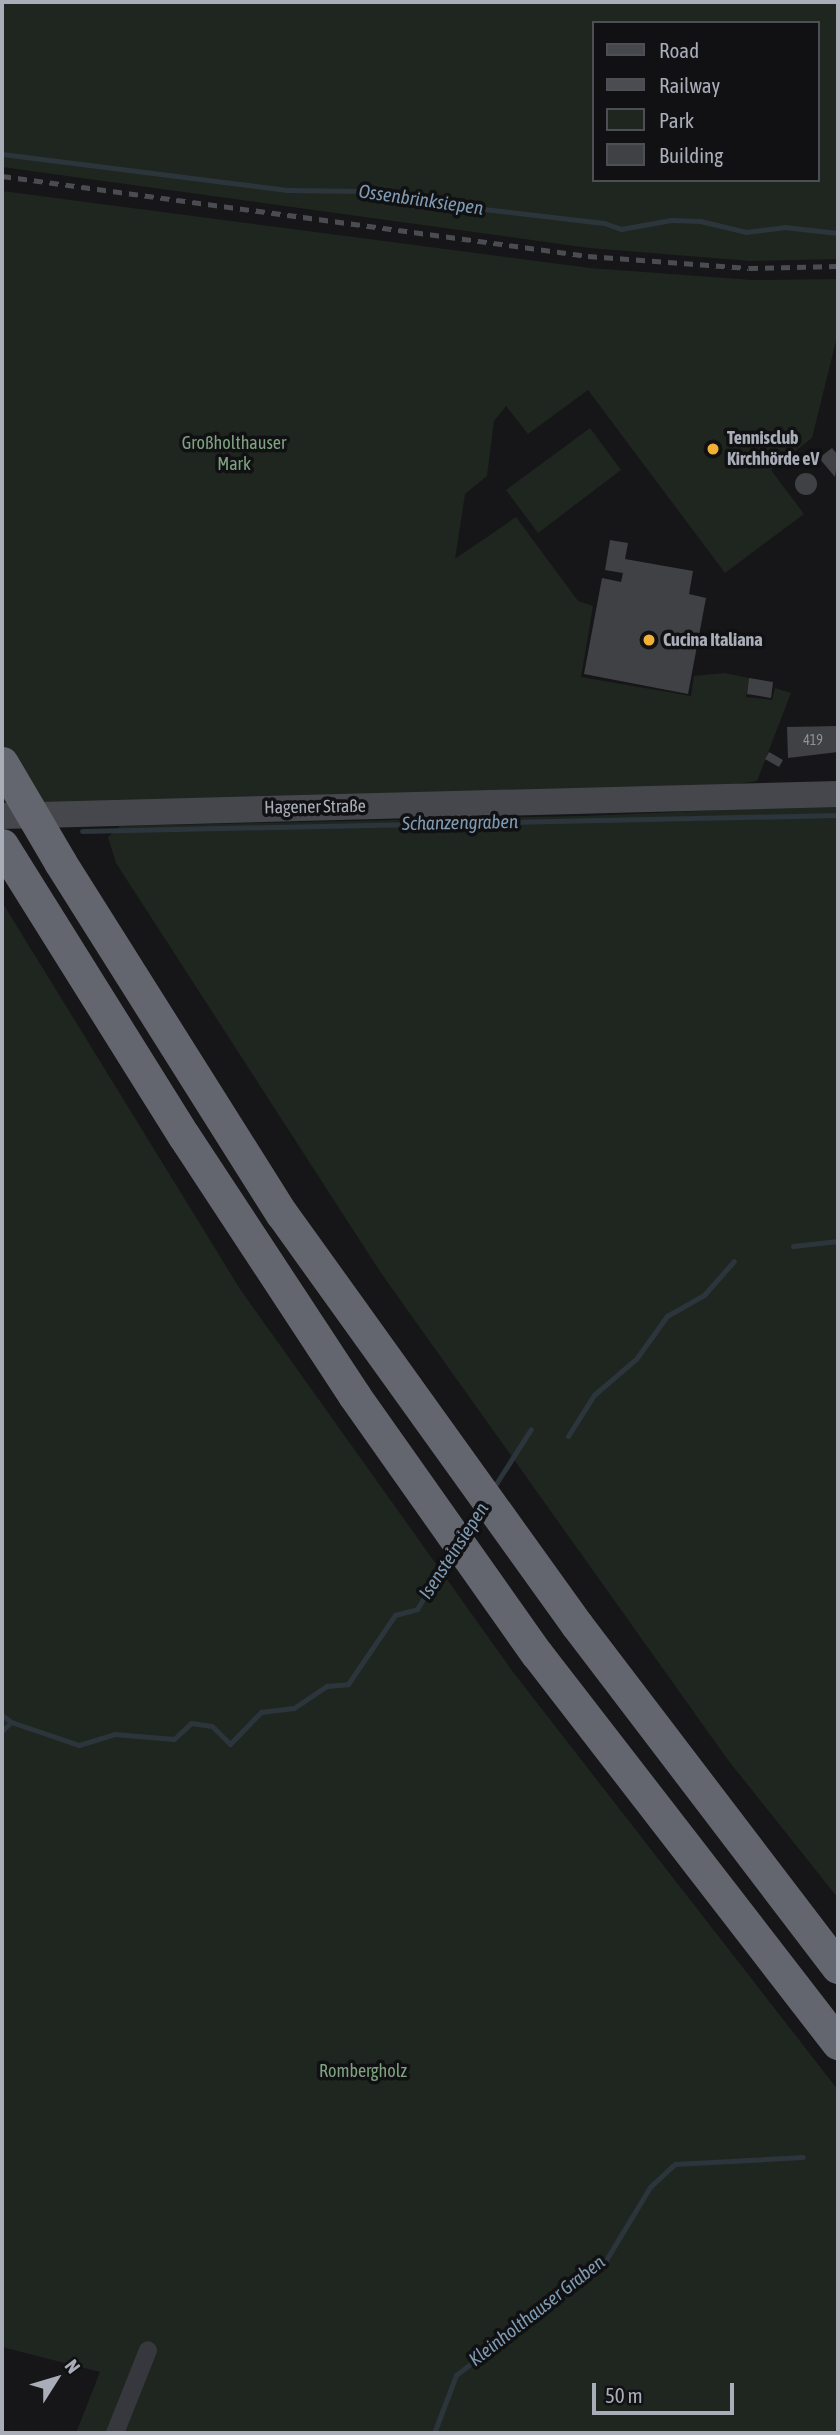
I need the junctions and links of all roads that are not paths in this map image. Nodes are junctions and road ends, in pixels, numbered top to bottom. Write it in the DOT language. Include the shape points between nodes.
graph roads {
  1 [pos="2,762"];
  2 [pos="838,794"];
  3 [pos="2,816"];
  4 [pos="8,855"];
  5 [pos="838,1967"];
  6 [pos="838,2043"];
  7 [pos="148,2350"];
  8 [pos="115,2433"];
  1 -- 5 [label="highway, bridge" via="282,1214 577,1625"];
  2 -- 3 [label="main road, Hagener Straße"];
  4 -- 6 [label="highway" via="354,1395 537,1654"];
  7 -- 8 [label="street"];
}
